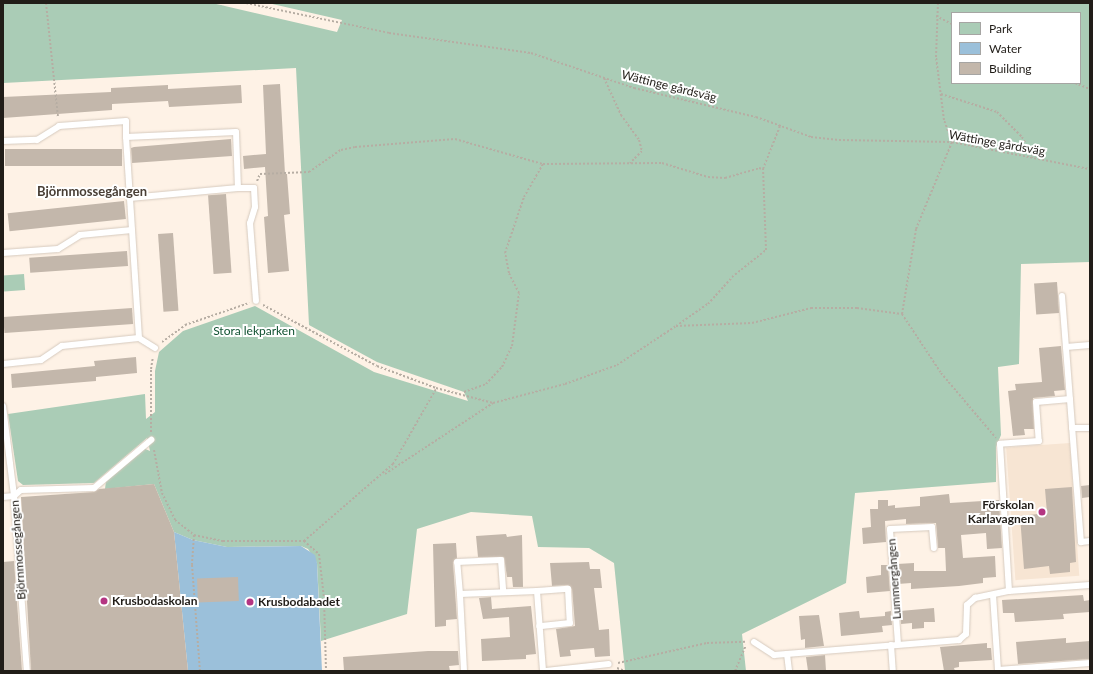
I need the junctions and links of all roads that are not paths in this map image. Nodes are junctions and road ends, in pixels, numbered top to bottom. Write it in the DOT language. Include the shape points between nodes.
graph roads {
  1 [pos="126,137"];
  2 [pos="3,141"];
  3 [pos="238,188"];
  4 [pos="130,198"];
  5 [pos="132,230"];
  6 [pos="3,253"];
  7 [pos="1062,296"];
  8 [pos="256,301"];
  9 [pos="139,338"];
  10 [pos="1090,345"];
  11 [pos="1066,347"];
  12 [pos="155,348"];
  13 [pos="3,364"];
  14 [pos="1070,399"];
  15 [pos="3,406"];
  16 [pos="1072,428"];
  17 [pos="1090,428"];
  18 [pos="151,440"];
  19 [pos="14,496"];
  20 [pos="3,497"];
  21 [pos="1090,541"];
  22 [pos="1090,546"];
  23 [pos="934,548"];
  24 [pos="1090,585"];
  25 [pos="536,591"];
  26 [pos="1009,591"];
  27 [pos="504,592"];
  28 [pos="460,594"];
  29 [pos="993,595"];
  30 [pos="539,626"];
  31 [pos="754,642"];
  32 [pos="898,644"];
  33 [pos="891,645"];
  34 [pos="787,654"];
  35 [pos="1090,663"];
  36 [pos="609,664"];
  37 [pos="574,670"];
  38 [pos="998,670"];
  39 [pos="27,671"];
  40 [pos="464,671"];
  41 [pos="544,671"];
  42 [pos="789,671"];
  43 [pos="893,671"];
  1 -- 2 [label="lane" via="126,121 59,126 37,140"];
  1 -- 3 [label="lane" via="236,132"];
  1 -- 4 [label="lane"];
  3 -- 4 [label="lane"];
  3 -- 8 [label="lane" via="254,188 255,208 250,223"];
  4 -- 5 [label="lane"];
  5 -- 6 [label="lane" via="80,235 58,249"];
  5 -- 9 [label="lane"];
  7 -- 11 [label="lane"];
  9 -- 12 [label="lane"];
  9 -- 13 [label="lane" via="62,346 41,360"];
  10 -- 11 [label="lane"];
  11 -- 14 [label="lane"];
  14 -- 16 [label="lane"];
  14 -- 26 [label="lane" via="1036,402 1039,441 1000,444"];
  15 -- 19 [label="lane, Björnmossegången"];
  16 -- 17 [label="lane"];
  16 -- 21 [label="lane" via="1082,542"];
  18 -- 19 [label="lane" via="94,488 21,490"];
  19 -- 20 [label="lane"];
  19 -- 39 [label="lane, Björnmossegången"];
  21 -- 22 [label="lane"];
  23 -- 32 [label="lane, Lummergången" via="932,527 890,529"];
  24 -- 26 [label="lane"];
  25 -- 27 [label="lane"];
  25 -- 30 [label="lane"];
  25 -- 30 [label="lane" via="568,589 570,623"];
  26 -- 29 [label="lane"];
  27 -- 28 [label="lane"];
  27 -- 28 [label="lane" via="501,560 457,562"];
  28 -- 40 [label="lane"];
  29 -- 32 [label="lane" via="975,598 968,605 966,634 959,640"];
  29 -- 38 [label="lane"];
  30 -- 41 [label="lane"];
  31 -- 34 [label="lane" via="774,655"];
  32 -- 33 [label="lane"];
  33 -- 34 [label="lane"];
  33 -- 43 [label="lane"];
  34 -- 42 [label="lane"];
  35 -- 38 [label="lane"];
  36 -- 37 [label="lane"];
  37 -- 41 [label="lane"];
}
